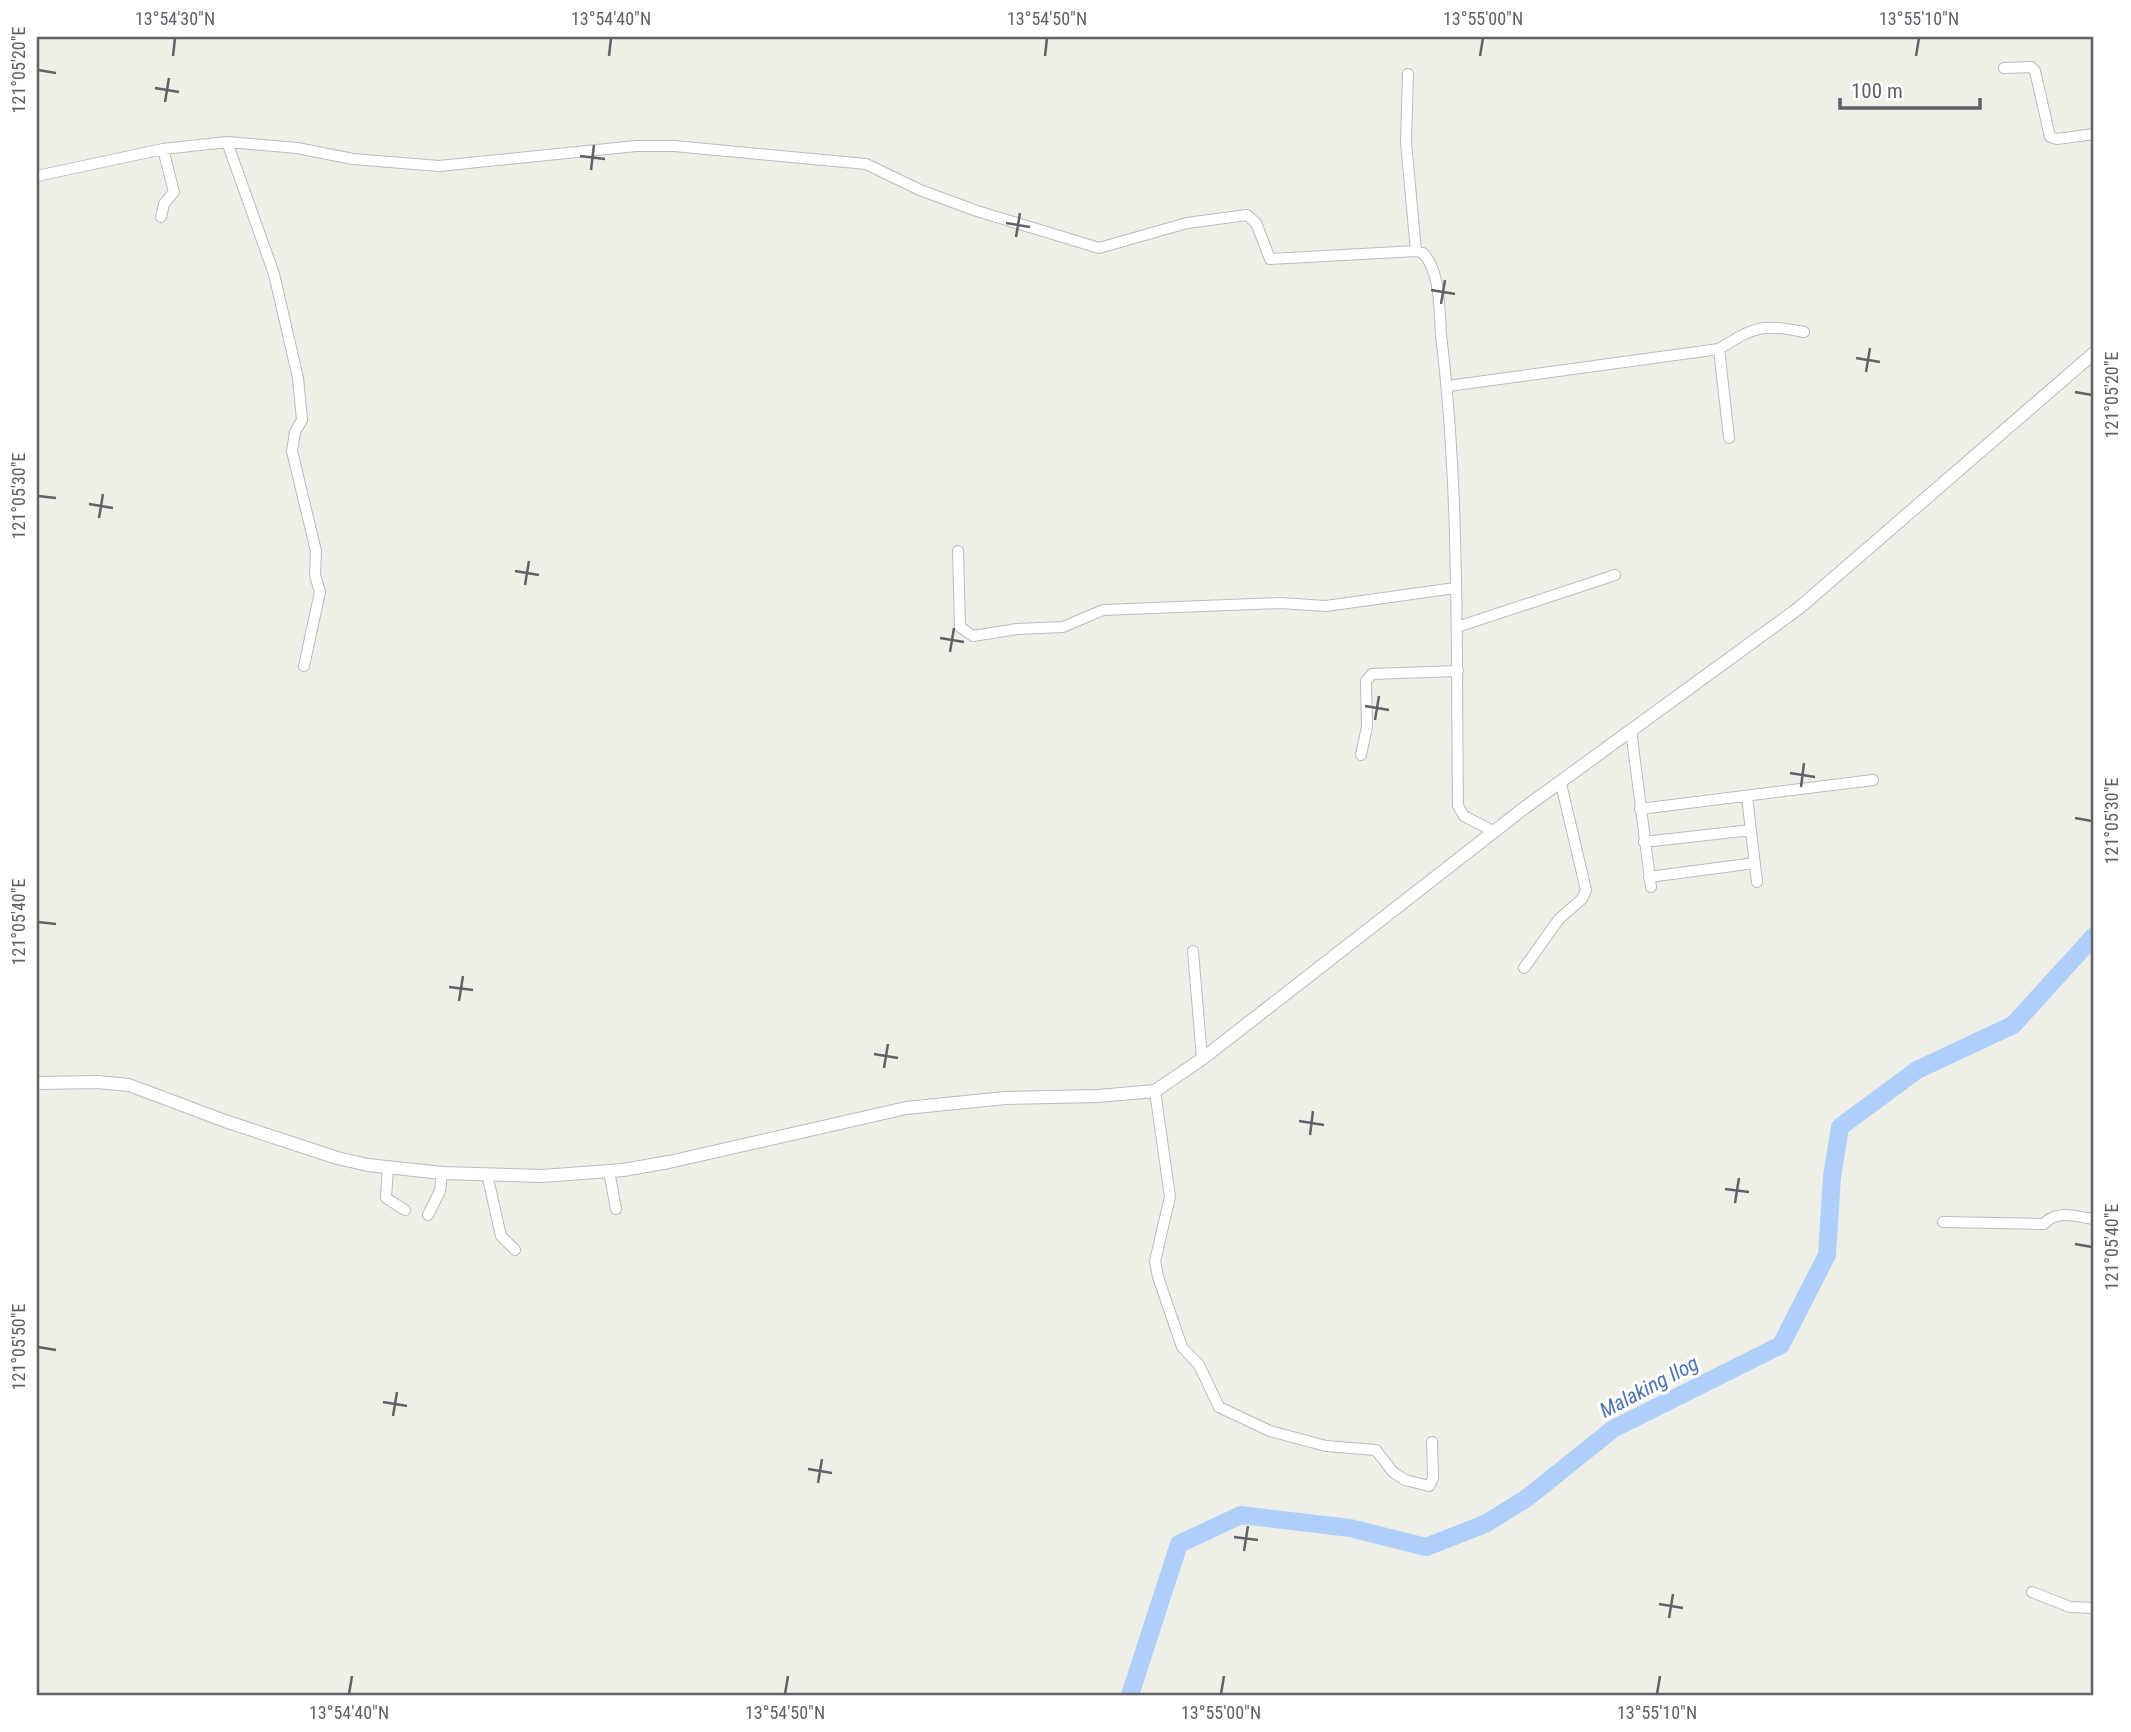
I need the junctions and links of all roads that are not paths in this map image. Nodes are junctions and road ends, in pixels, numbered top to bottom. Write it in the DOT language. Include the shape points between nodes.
graph roads {
  1 [pos="2004,68"];
  2 [pos="1408,74"];
  3 [pos="2094,134"];
  4 [pos="227,142"];
  5 [pos="163,149"];
  6 [pos="37,176"];
  7 [pos="161,217"];
  8 [pos="1416,251"];
  9 [pos="1804,332"];
  10 [pos="1719,349"];
  11 [pos="2094,353"];
  12 [pos="1448,386"];
  13 [pos="1729,438"];
  14 [pos="958,551"];
  15 [pos="1615,575"];
  16 [pos="1455,588"];
  17 [pos="1457,627"];
  18 [pos="304,666"];
  19 [pos="1458,671"];
  20 [pos="1631,730"];
  21 [pos="1361,755"];
  22 [pos="1873,780"];
  23 [pos="1561,784"];
  24 [pos="1747,797"];
  25 [pos="1640,809"];
  26 [pos="1751,830"];
  27 [pos="1493,831"];
  28 [pos="1644,842"];
  29 [pos="1755,863"];
  30 [pos="1757,881"];
  31 [pos="1193,951"];
  32 [pos="1524,968"];
  33 [pos="1202,1059"];
  34 [pos="37,1083"];
  35 [pos="1155,1091"];
  36 [pos="388,1168"];
  37 [pos="609,1171"];
  38 [pos="442,1173"];
  39 [pos="487,1174"];
  40 [pos="616,1209"];
  41 [pos="405,1210"];
  42 [pos="428,1215"];
  43 [pos="2094,1219"];
  44 [pos="1943,1222"];
  45 [pos="514,1250"];
  46 [pos="1432,1442"];
  47 [pos="2032,1592"];
  48 [pos="2094,1608"];
  1 -- 3 [label="street" via="2031,67 2035,71 2050,137"];
  2 -- 8 [label="street" via="1406,142"];
  4 -- 5 [label="street"];
  4 -- 8 [label="street" via="439,166 636,146 708,148 866,164 977,211 1099,247 1187,223 1247,215 1256,223 1270,259"];
  4 -- 18 [label="street" via="274,274 298,378 302,420 292,451 316,551 320,592"];
  5 -- 6 [label="street"];
  5 -- 7 [label="street" via="174,192"];
  8 -- 12 [label="street" via="1427,258 1435,276"];
  9 -- 10 [label="street" via="1770,326 1749,331"];
  10 -- 12 [label="street"];
  10 -- 13 [label="street"];
  11 -- 20 [label="street" via="1799,608"];
  12 -- 16 [label="street"];
  14 -- 16 [label="street" via="960,627 973,636 1063,627 1103,610 1280,603 1326,606"];
  15 -- 17 [label="street"];
  16 -- 17 [label="street"];
  17 -- 19 [label="street"];
  19 -- 21 [label="street" via="1372,674 1366,681 1367,727"];
  19 -- 27 [label="street" via="1458,806 1464,816"];
  20 -- 23 [label="street"];
  20 -- 25 [label="street"];
  22 -- 24 [label="street"];
  23 -- 27 [label="street"];
  23 -- 32 [label="street" via="1586,890"];
  24 -- 25 [label="street"];
  24 -- 26 [label="street"];
  25 -- 28 [label="street"];
  26 -- 28 [label="street"];
  26 -- 29 [label="street"];
  27 -- 33 [label="street"];
  28 -- 29 [label="street" via="1650,882"];
  29 -- 30 [label="street"];
  31 -- 33 [label="street"];
  33 -- 35 [label="street"];
  34 -- 36 [label="street" via="129,1085 337,1158"];
  35 -- 37 [label="street" via="906,1108 669,1162"];
  35 -- 46 [label="street" via="1170,1197 1155,1261 1158,1277 1182,1347 1199,1365 1219,1407 1281,1434 1326,1446 1376,1450 1393,1472 1429,1486"];
  36 -- 38 [label="street"];
  36 -- 41 [label="street" via="386,1198"];
  37 -- 39 [label="street"];
  37 -- 40 [label="street"];
  38 -- 39 [label="street"];
  38 -- 42 [label="street" via="440,1191"];
  39 -- 45 [label="street" via="501,1236"];
  43 -- 44 [label="street" via="2058,1215 2044,1224"];
  47 -- 48 [label="street" via="2062,1604"];
}
